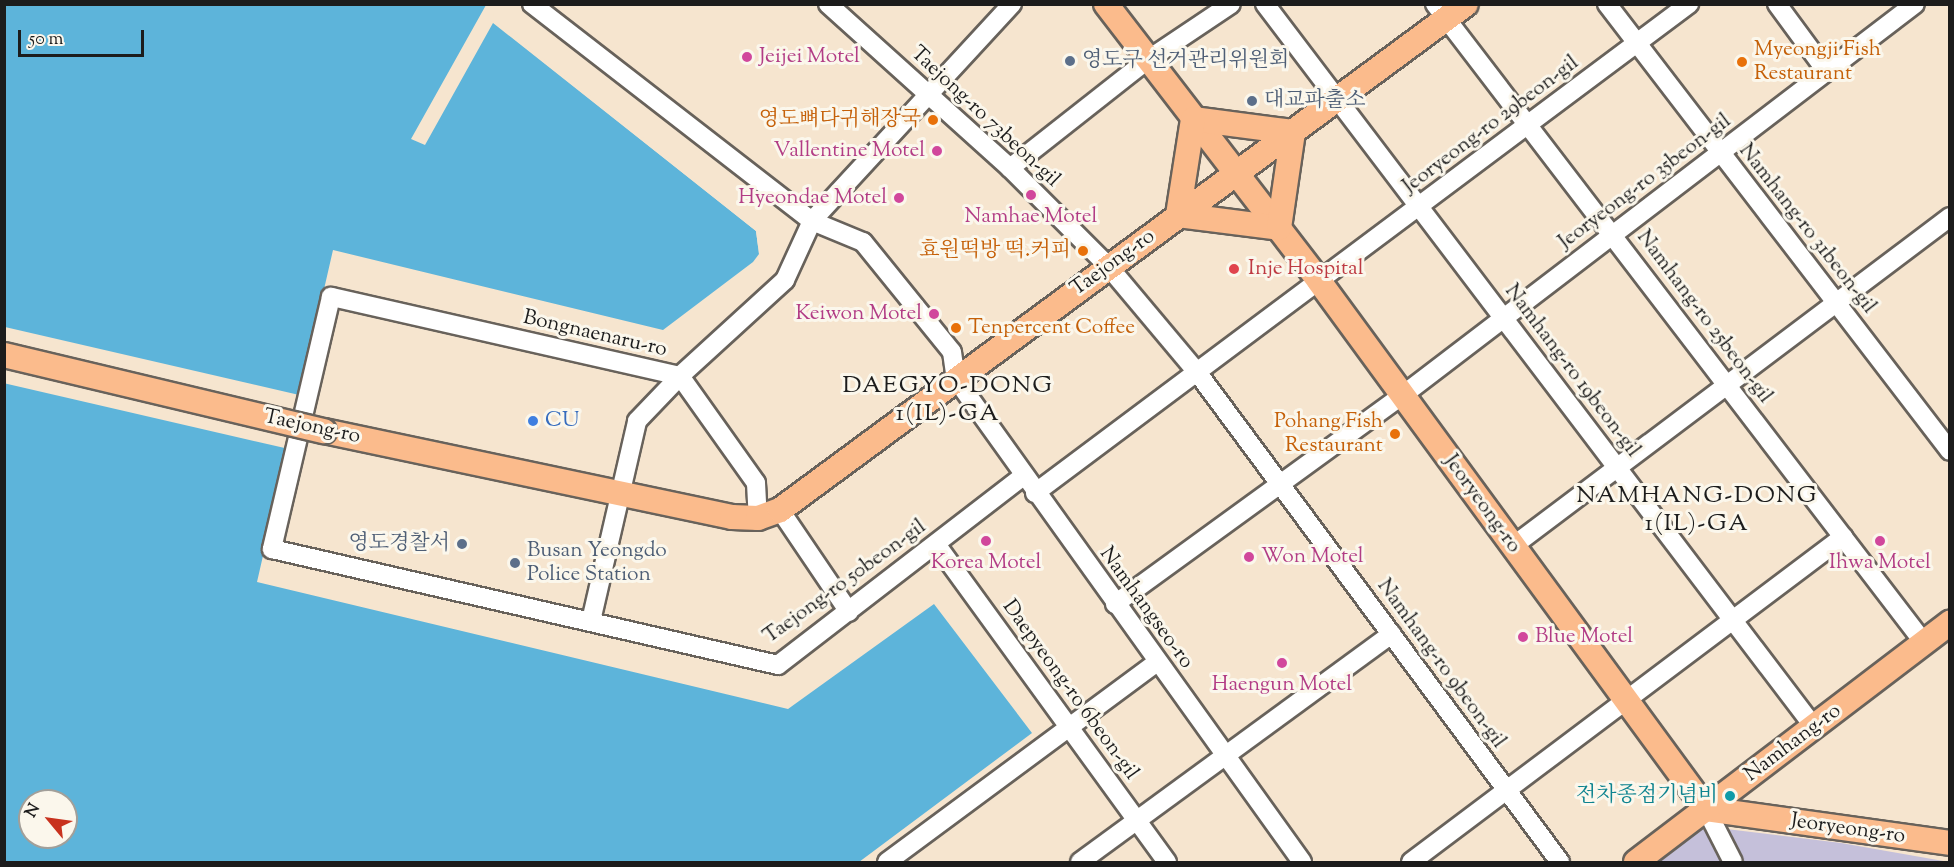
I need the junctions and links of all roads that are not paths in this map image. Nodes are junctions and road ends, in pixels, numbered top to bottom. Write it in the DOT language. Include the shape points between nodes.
graph roads {
  1 [pos="532,4"];
  2 [pos="828,4"];
  3 [pos="1012,4"];
  4 [pos="1106,4"];
  5 [pos="1231,4"];
  6 [pos="1265,4"];
  7 [pos="1466,4"];
  8 [pos="1607,4"];
  9 [pos="1689,4"];
  10 [pos="1777,4"];
  11 [pos="1915,4"];
  12 [pos="1440,12"];
  13 [pos="1636,44"];
  14 [pos="1146,61"];
  15 [pos="1827,72"];
  16 [pos="929,94"];
  17 [pos="1336,101"];
  18 [pos="1193,119"];
  19 [pos="1529,124"];
  20 [pos="1293,132"];
  21 [pos="1720,153"];
  22 [pos="1010,168"];
  23 [pos="1235,172"];
  24 [pos="1418,207"];
  25 [pos="1178,215"];
  26 [pos="812,221"];
  27 [pos="1948,222"];
  28 [pos="1279,228"];
  29 [pos="1613,235"];
  30 [pos="1108,267"];
  31 [pos="1319,281"];
  32 [pos="1836,303"];
  33 [pos="1503,318"];
  34 [pos="4,355"];
  35 [pos="1197,372"];
  36 [pos="680,376"];
  37 [pos="956,379"];
  38 [pos="1727,385"];
  39 [pos="1402,395"];
  40 [pos="312,430"];
  41 [pos="1950,451"];
  42 [pos="1617,468"];
  43 [pos="1023,476"];
  44 [pos="1280,484"];
  45 [pos="1035,493"];
  46 [pos="621,494"];
  47 [pos="769,514"];
  48 [pos="1843,537"];
  49 [pos="936,544"];
  50 [pos="1513,546"];
  51 [pos="1115,604"];
  52 [pos="849,612"];
  53 [pos="1732,619"];
  54 [pos="591,621"];
  55 [pos="1950,624"];
  56 [pos="1391,634"];
  57 [pos="1924,643"];
  58 [pos="1157,662"];
  59 [pos="1625,698"];
  60 [pos="1069,727"];
  61 [pos="1814,727"];
  62 [pos="1226,757"];
  63 [pos="1506,789"];
  64 [pos="1706,809"];
  65 [pos="1138,822"];
  66 [pos="1950,843"];
  67 [pos="887,862"];
  68 [pos="1080,862"];
  69 [pos="1167,862"];
  70 [pos="1302,862"];
  71 [pos="1411,862"];
  72 [pos="1560,862"];
  73 [pos="1636,862"];
  74 [pos="1733,862"];
  1 -- 26 [label="street"];
  2 -- 16 [label="street, Taejong-ro 73beon-gil"];
  3 -- 16 [label="street, Bongnaenaru-ro"];
  4 -- 14 [label="main road, Jeoryeong-ro"];
  5 -- 14 [label="street"];
  6 -- 17 [label="street, Namhang-ro 19beon-gil"];
  7 -- 12 [label="main road, Taejong-ro"];
  8 -- 13 [label="street, Namhang-ro 31beon-gil"];
  9 -- 13 [label="street, Jeoryeong-ro 29beon-gil"];
  10 -- 15 [label="street"];
  11 -- 15 [label="street, Jeoryeong-ro 35beon-gil"];
  12 -- 17 [label="main road, Taejong-ro"];
  12 -- 19 [label="street, Namhang-ro 25beon-gil"];
  13 -- 19 [label="street, Jeoryeong-ro 29beon-gil"];
  13 -- 21 [label="street, Namhang-ro 31beon-gil"];
  14 -- 18 [label="main road, Jeoryeong-ro"];
  14 -- 22 [label="street"];
  15 -- 21 [label="street, Jeoryeong-ro 35beon-gil"];
  16 -- 22 [label="street, Taejong-ro 73beon-gil"];
  16 -- 26 [label="street, Bongnaenaru-ro"];
  17 -- 20 [label="main road, Taejong-ro"];
  17 -- 24 [label="street, Namhang-ro 19beon-gil"];
  18 -- 20 [label="main road"];
  18 -- 23 [label="main road, Jeoryeong-ro"];
  18 -- 25 [label="main road"];
  19 -- 24 [label="street, Jeoryeong-ro 29beon-gil"];
  19 -- 29 [label="street, Namhang-ro 25beon-gil"];
  20 -- 23 [label="main road, Taejong-ro"];
  20 -- 28 [label="main road"];
  21 -- 29 [label="street, Jeoryeong-ro 35beon-gil"];
  21 -- 32 [label="street, Namhang-ro 31beon-gil"];
  22 -- 30 [label="street, Taejong-ro 73beon-gil"];
  23 -- 25 [label="main road, Taejong-ro"];
  23 -- 28 [label="main road, Jeoryeong-ro"];
  24 -- 31 [label="street, Jeoryeong-ro 29beon-gil"];
  24 -- 33 [label="street, Namhang-ro 19beon-gil"];
  25 -- 28 [label="main road"];
  25 -- 30 [label="main road, Taejong-ro"];
  26 -- 36 [label="street, Bongnaenaru-ro" via="785,280"];
  26 -- 37 [label="street" via="863,242 952,352"];
  27 -- 32 [label="street"];
  28 -- 31 [label="main road, Jeoryeong-ro"];
  29 -- 33 [label="street, Jeoryeong-ro 35beon-gil"];
  29 -- 38 [label="street, Namhang-ro 25beon-gil"];
  30 -- 35 [label="street, Namhang-ro 9beon-gil"];
  30 -- 37 [label="main road, Taejong-ro"];
  31 -- 35 [label="street, Jeoryeong-ro 29beon-gil"];
  31 -- 39 [label="main road, Jeoryeong-ro"];
  32 -- 38 [label="street"];
  32 -- 41 [label="street, Namhang-ro 31beon-gil"];
  33 -- 39 [label="street, Jeoryeong-ro 35beon-gil"];
  33 -- 42 [label="street, Namhang-ro 19beon-gil"];
  34 -- 40 [label="main road, Taejong-ro, bridge"];
  35 -- 44 [label="street, Namhang-ro 9beon-gil"];
  35 -- 45 [label="street, Jeoryeong-ro 29beon-gil"];
  36 -- 40 [label="street, Bongnaenaru-ro" via="331,297"];
  36 -- 46 [label="street" via="637,421"];
  36 -- 47 [label="street" via="756,483"];
  37 -- 43 [label="street, Namhangseo-ro"];
  37 -- 47 [label="main road, Taejong-ro"];
  38 -- 42 [label="street"];
  38 -- 48 [label="street, Namhang-ro 25beon-gil"];
  39 -- 44 [label="street, Jeoryeong-ro 35beon-gil"];
  39 -- 50 [label="main road, Jeoryeong-ro"];
  40 -- 46 [label="main road, Taejong-ro"];
  40 -- 54 [label="street, Taejong-ro 50beon-gil" via="272,549"];
  42 -- 50 [label="street"];
  42 -- 53 [label="street, Namhang-ro 19beon-gil"];
  43 -- 45 [label="street, Namhangseo-ro"];
  43 -- 49 [label="street, Taejong-ro 50beon-gil"];
  44 -- 51 [label="street, Jeoryeong-ro 35beon-gil"];
  44 -- 56 [label="street, Namhang-ro 9beon-gil"];
  45 -- 51 [label="street, Namhangseo-ro"];
  46 -- 47 [label="main road, Taejong-ro" via="732,517"];
  46 -- 54 [label="street"];
  47 -- 52 [label="street"];
  48 -- 53 [label="street"];
  48 -- 57 [label="street, Namhang-ro 25beon-gil"];
  49 -- 52 [label="street, Taejong-ro 50beon-gil"];
  49 -- 60 [label="street, Daepyeong-ro 6beon-gil"];
  50 -- 59 [label="main road, Jeoryeong-ro"];
  51 -- 58 [label="street, Namhangseo-ro"];
  52 -- 54 [label="street, Taejong-ro 50beon-gil" via="778,665"];
  53 -- 59 [label="street"];
  53 -- 61 [label="street, Namhang-ro 19beon-gil"];
  55 -- 57 [label="main road, Namhang-ro"];
  56 -- 62 [label="street"];
  56 -- 63 [label="street, Namhang-ro 9beon-gil"];
  57 -- 61 [label="main road, Namhang-ro"];
  58 -- 60 [label="street"];
  58 -- 62 [label="street, Namhangseo-ro"];
  59 -- 63 [label="street"];
  59 -- 64 [label="main road, Jeoryeong-ro"];
  60 -- 65 [label="street, Daepyeong-ro 6beon-gil"];
  60 -- 67 [label="street"];
  61 -- 64 [label="main road, Namhang-ro"];
  62 -- 65 [label="street"];
  62 -- 70 [label="street, Namhangseo-ro"];
  63 -- 71 [label="street"];
  63 -- 72 [label="street, Namhang-ro 9beon-gil"];
  64 -- 66 [label="main road, Jeoryeong-ro"];
  64 -- 73 [label="main road, Namhang-ro"];
  64 -- 74 [label="street"];
  65 -- 68 [label="street"];
  65 -- 69 [label="street, Daepyeong-ro 6beon-gil"];
}
